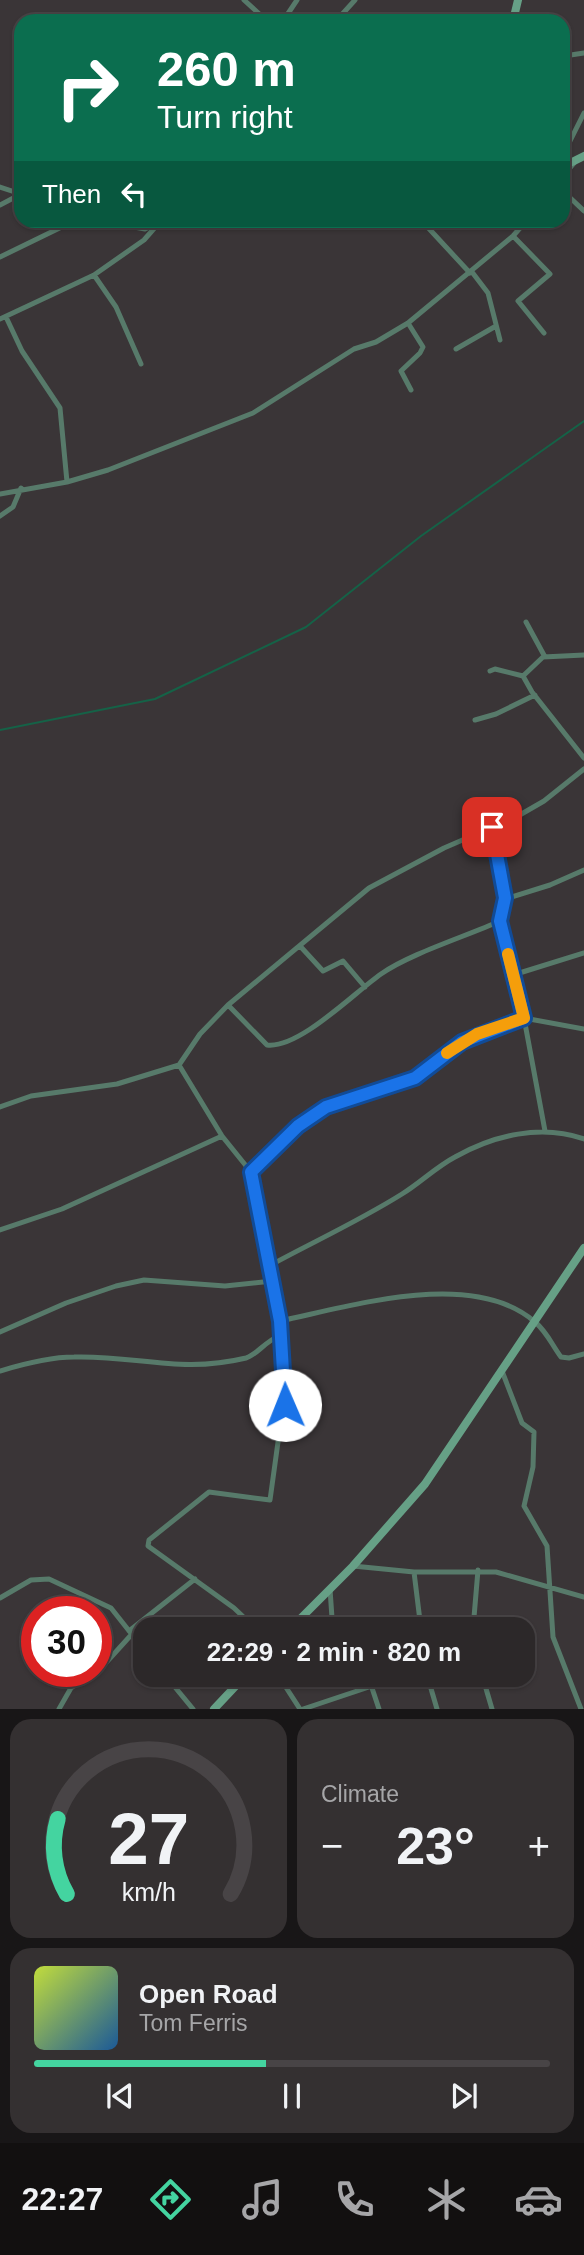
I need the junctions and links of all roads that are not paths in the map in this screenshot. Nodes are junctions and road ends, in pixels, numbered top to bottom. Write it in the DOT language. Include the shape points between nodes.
graph roads {
  1 [pos="244,0"];
  2 [pos="355,0"];
  3 [pos="259,14"];
  4 [pos="342,14"];
  5 [pos="584,113"];
  6 [pos="570,141"];
  7 [pos="570,198"];
  8 [pos="584,200"];
  9 [pos="578,206"];
  10 [pos="584,211"];
  11 [pos="60,228"];
  12 [pos="130,228"];
  13 [pos="148,228"];
  14 [pos="154,228"];
  15 [pos="429,228"];
  16 [pos="520,228"];
  17 [pos="513,236"];
  18 [pos="0,257"];
  19 [pos="471,273"];
  20 [pos="94,275"];
  21 [pos="3,318"];
  22 [pos="408,323"];
  23 [pos="496,326"];
  24 [pos="544,333"];
  25 [pos="500,341"];
  26 [pos="456,349"];
  27 [pos="141,364"];
  28 [pos="411,390"];
  29 [pos="67,482"];
  30 [pos="20,488"];
  31 [pos="0,494"];
  32 [pos="0,516"];
  33 [pos="526,622"];
  34 [pos="584,655"];
  35 [pos="545,657"];
  36 [pos="490,671"];
  37 [pos="523,676"];
  38 [pos="535,695"];
  39 [pos="475,720"];
  40 [pos="584,758"];
  41 [pos="584,769"];
  42 [pos="492,827"];
  43 [pos="584,870"];
  44 [pos="505,898"];
  45 [pos="500,921"];
  46 [pos="300,946"];
  47 [pos="584,953"];
  48 [pos="513,975"];
  49 [pos="365,987"];
  50 [pos="228,1005"];
  51 [pos="524,1018"];
  52 [pos="584,1029"];
  53 [pos="179,1065"];
  54 [pos="0,1107"];
  55 [pos="545,1131"];
  56 [pos="222,1136"];
  57 [pos="584,1139"];
  58 [pos="251,1172"];
  59 [pos="0,1230"];
  60 [pos="584,1248"];
  61 [pos="269,1266"];
  62 [pos="272,1281"];
  63 [pos="280,1321"];
  64 [pos="534,1321"];
  65 [pos="0,1332"];
  66 [pos="281,1335"];
  67 [pos="584,1354"];
  68 [pos="0,1371"];
  69 [pos="502,1371"];
  70 [pos="353,1566"];
  71 [pos="478,1570"];
  72 [pos="414,1572"];
  73 [pos="195,1579"];
  74 [pos="550,1587"];
  75 [pos="330,1589"];
  76 [pos="1,1596"];
  77 [pos="584,1597"];
  78 [pos="243,1617"];
  79 [pos="302,1617"];
  80 [pos="332,1617"];
  81 [pos="420,1617"];
  82 [pos="474,1617"];
  83 [pos="130,1633"];
  84 [pos="133,1637"];
  85 [pos="175,1687"];
  86 [pos="235,1687"];
  87 [pos="286,1687"];
  88 [pos="365,1687"];
  89 [pos="372,1687"];
  90 [pos="431,1687"];
  91 [pos="486,1687"];
  92 [pos="59,1709"];
  93 [pos="193,1709"];
  94 [pos="214,1709"];
  95 [pos="301,1709"];
  96 [pos="379,1709"];
  97 [pos="437,1709"];
  98 [pos="492,1709"];
  99 [pos="581,1709"];
  1 -- 3 [label="street"];
  2 -- 4 [label="street"];
  5 -- 6 [label="street"];
  7 -- 9 [label="street"];
  8 -- 9 [label="street"];
  9 -- 10 [label="street"];
  11 -- 18 [label="street"];
  12 -- 13 [label="street"];
  14 -- 20 [label="street"];
  15 -- 19 [label="street"];
  16 -- 17 [label="street"];
  17 -- 19 [label="street"];
  17 -- 24 [label="street" via="550,274 517,301"];
  19 -- 22 [label="street"];
  19 -- 23 [label="street" via="488,293"];
  20 -- 21 [label="street"];
  20 -- 27 [label="street" via="116,307"];
  21 -- 29 [label="street" via="60,408"];
  22 -- 28 [label="street" via="423,351 401,371"];
  22 -- 29 [label="street" via="354,349 231,425"];
  23 -- 25 [label="street"];
  23 -- 26 [label="street"];
  29 -- 30 [label="street"];
  30 -- 31 [label="street"];
  30 -- 32 [label="street" via="13,507"];
  33 -- 35 [label="street"];
  34 -- 35 [label="street"];
  35 -- 37 [label="street"];
  36 -- 37 [label="street" via="495,668"];
  37 -- 38 [label="street"];
  38 -- 39 [label="street"];
  38 -- 40 [label="street"];
  41 -- 42 [label="street" via="544,801"];
  42 -- 44 [label="street"];
  42 -- 46 [label="street" via="369,888"];
  43 -- 44 [label="street"];
  44 -- 45 [label="street"];
  45 -- 48 [label="street"];
  45 -- 49 [label="street" via="384,972"];
  46 -- 49 [label="street" via="323,971 343,961"];
  46 -- 50 [label="street"];
  47 -- 48 [label="street"];
  48 -- 51 [label="street"];
  49 -- 50 [label="street" via="313,1027 275,1046 267,1045"];
  50 -- 53 [label="street"];
  51 -- 52 [label="street"];
  51 -- 55 [label="street"];
  51 -- 58 [label="street" via="462,1042 415,1078 326,1107 298,1126"];
  53 -- 54 [label="street" via="117,1084 31,1096"];
  53 -- 56 [label="street"];
  55 -- 57 [label="street"];
  55 -- 61 [label="street" via="505,1137 455,1157 402,1194"];
  56 -- 58 [label="street"];
  56 -- 59 [label="street" via="62,1209"];
  58 -- 61 [label="street"];
  60 -- 64 [label="street"];
  61 -- 62 [label="street"];
  62 -- 63 [label="street"];
  62 -- 65 [label="street" via="225,1286 135,1282 66,1303"];
  63 -- 64 [label="street" via="382,1299 439,1295 482,1296"];
  63 -- 66 [label="street"];
  64 -- 67 [label="street" via="561,1357"];
  64 -- 69 [label="street"];
  66 -- 68 [label="street" via="248,1357 205,1365 71,1357"];
  66 -- 73 [label="street" via="286,1396 272,1499 209,1492 148,1543"];
  69 -- 70 [label="street" via="425,1484"];
  69 -- 74 [label="street" via="522,1423 534,1432 533,1467 524,1506 547,1546"];
  70 -- 72 [label="street"];
  70 -- 75 [label="street"];
  71 -- 72 [label="street"];
  71 -- 74 [label="street"];
  71 -- 82 [label="street"];
  72 -- 81 [label="street"];
  73 -- 78 [label="street"];
  73 -- 83 [label="street"];
  74 -- 77 [label="street"];
  74 -- 99 [label="street" via="553,1637"];
  75 -- 79 [label="street"];
  75 -- 80 [label="street"];
  76 -- 83 [label="street" via="31,1580 49,1579 101,1601"];
  83 -- 84 [label="street"];
  83 -- 92 [label="street" via="103,1666 71,1688"];
  85 -- 93 [label="street"];
  86 -- 94 [label="street"];
  87 -- 95 [label="street"];
  88 -- 95 [label="street"];
  89 -- 96 [label="street"];
  90 -- 97 [label="street"];
  91 -- 98 [label="street"];
}
